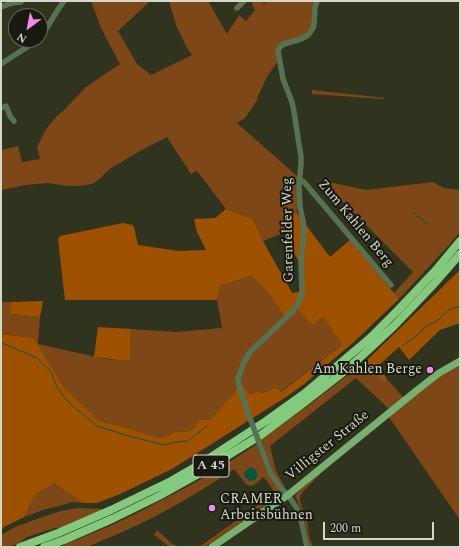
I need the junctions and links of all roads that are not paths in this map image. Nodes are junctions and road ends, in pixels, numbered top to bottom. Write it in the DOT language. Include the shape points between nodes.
graph roads {
  1 [pos="64,1"];
  2 [pos="244,1"];
  3 [pos="317,1"];
  4 [pos="21,2"];
  5 [pos="1,7"];
  6 [pos="237,8"];
  7 [pos="48,26"];
  8 [pos="26,48"];
  9 [pos="1,64"];
  10 [pos="1,108"];
  11 [pos="14,121"];
  12 [pos="299,179"];
  13 [pos="460,241"];
  14 [pos="460,254"];
  15 [pos="391,285"];
  16 [pos="459,363"];
  17 [pos="288,495"];
  18 [pos="20,547"];
  19 [pos="44,547"];
  20 [pos="212,547"];
  21 [pos="307,547"];
  1 -- 7 [label="street"];
  2 -- 6 [label="street"];
  3 -- 12 [label="street, Garenfelder Weg" via="313,28 308,35 284,44 278,51 283,79 294,112 301,156"];
  4 -- 5 [label="street"];
  8 -- 9 [label="street"];
  10 -- 11 [label="street" via="6,106"];
  12 -- 15 [label="street, Zum Kahlen Berg"];
  12 -- 17 [label="street, Garenfelder Weg, bridge" via="304,228 302,291 292,312 250,352 238,378 271,474"];
  13 -- 18 [label="highway, A 45" via="370,338 305,393 266,421 171,480 111,510"];
  14 -- 19 [label="highway, A 45" via="394,326 346,370 261,435 159,496"];
  16 -- 17 [label="main road, Villigster Straße" via="416,391"];
  17 -- 20 [label="main road, Villigster Straße"];
  17 -- 21 [label="street, Garenfelder Weg" via="300,515"];
}
